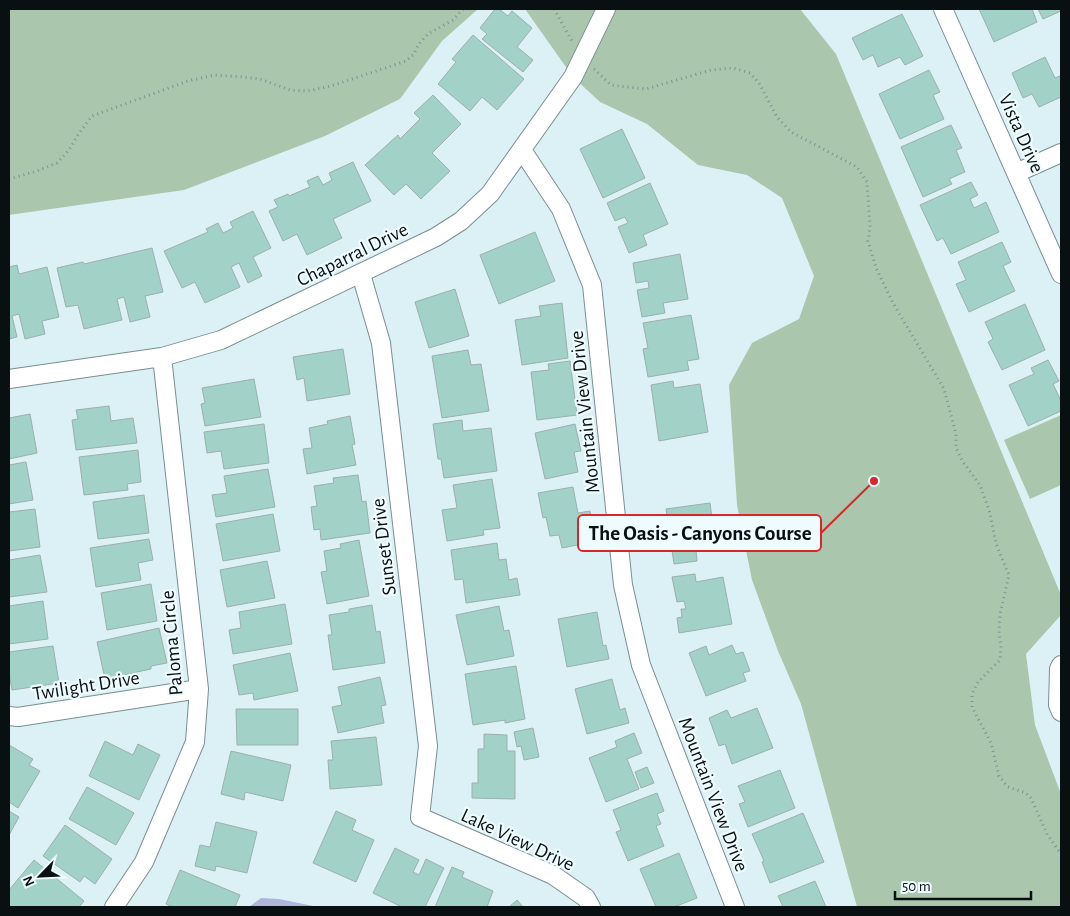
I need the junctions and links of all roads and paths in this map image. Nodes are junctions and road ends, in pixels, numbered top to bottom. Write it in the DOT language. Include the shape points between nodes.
graph roads {
  1 [pos="463,9"];
  2 [pos="554,9"];
  3 [pos="606,9"];
  4 [pos="943,9"];
  5 [pos="582,58"];
  6 [pos="522,150"];
  7 [pos="1061,153"];
  8 [pos="1016,173"];
  9 [pos="9,179"];
  10 [pos="361,274"];
  11 [pos="1061,274"];
  12 [pos="162,357"];
  13 [pos="9,380"];
  14 [pos="1061,665"];
  15 [pos="199,689"];
  16 [pos="1061,712"];
  17 [pos="9,716"];
  18 [pos="420,817"];
  19 [pos="1061,854"];
  20 [pos="114,907"];
  21 [pos="591,907"];
  22 [pos="734,907"];
  1 -- 9 [label="path" via="453,20 428,34 406,61 330,86 307,91 290,90 260,79 215,75 118,105 92,116 57,163"];
  2 -- 5 [label="path"];
  3 -- 5 [label="street, Chaparral Drive"];
  4 -- 8 [label="street, Vista Drive"];
  5 -- 6 [label="street, Chaparral Drive" via="573,77"];
  5 -- 19 [label="path" via="611,85 646,89 711,70 733,68 750,73 777,117 791,132 857,167 862,175 869,202 868,241 876,268 944,389 956,434 956,448 980,485 996,544 1009,575 998,632 1002,646 1000,660 978,682 972,694 972,707 991,743 999,776 1008,786 1031,798 1047,834"];
  6 -- 10 [label="street, Chaparral Drive" via="490,194 461,221"];
  6 -- 22 [label="street, Mountain View Drive" via="561,208 592,285 623,585 635,639 641,665"];
  7 -- 8 [label="street"];
  8 -- 11 [label="street, Vista Drive"];
  10 -- 12 [label="street, Chaparral Drive" via="220,340"];
  10 -- 18 [label="street, Sunset Drive" via="381,342 428,746"];
  12 -- 13 [label="street, Chaparral Drive"];
  12 -- 15 [label="street, Paloma Circle"];
  14 -- 16 [label="street" via="1058,705"];
  15 -- 17 [label="street, Twilight Drive"];
  15 -- 20 [label="street, Paloma Circle" via="195,742 144,862"];
  18 -- 21 [label="street, Lake View Drive" via="553,876 586,898"];
}
